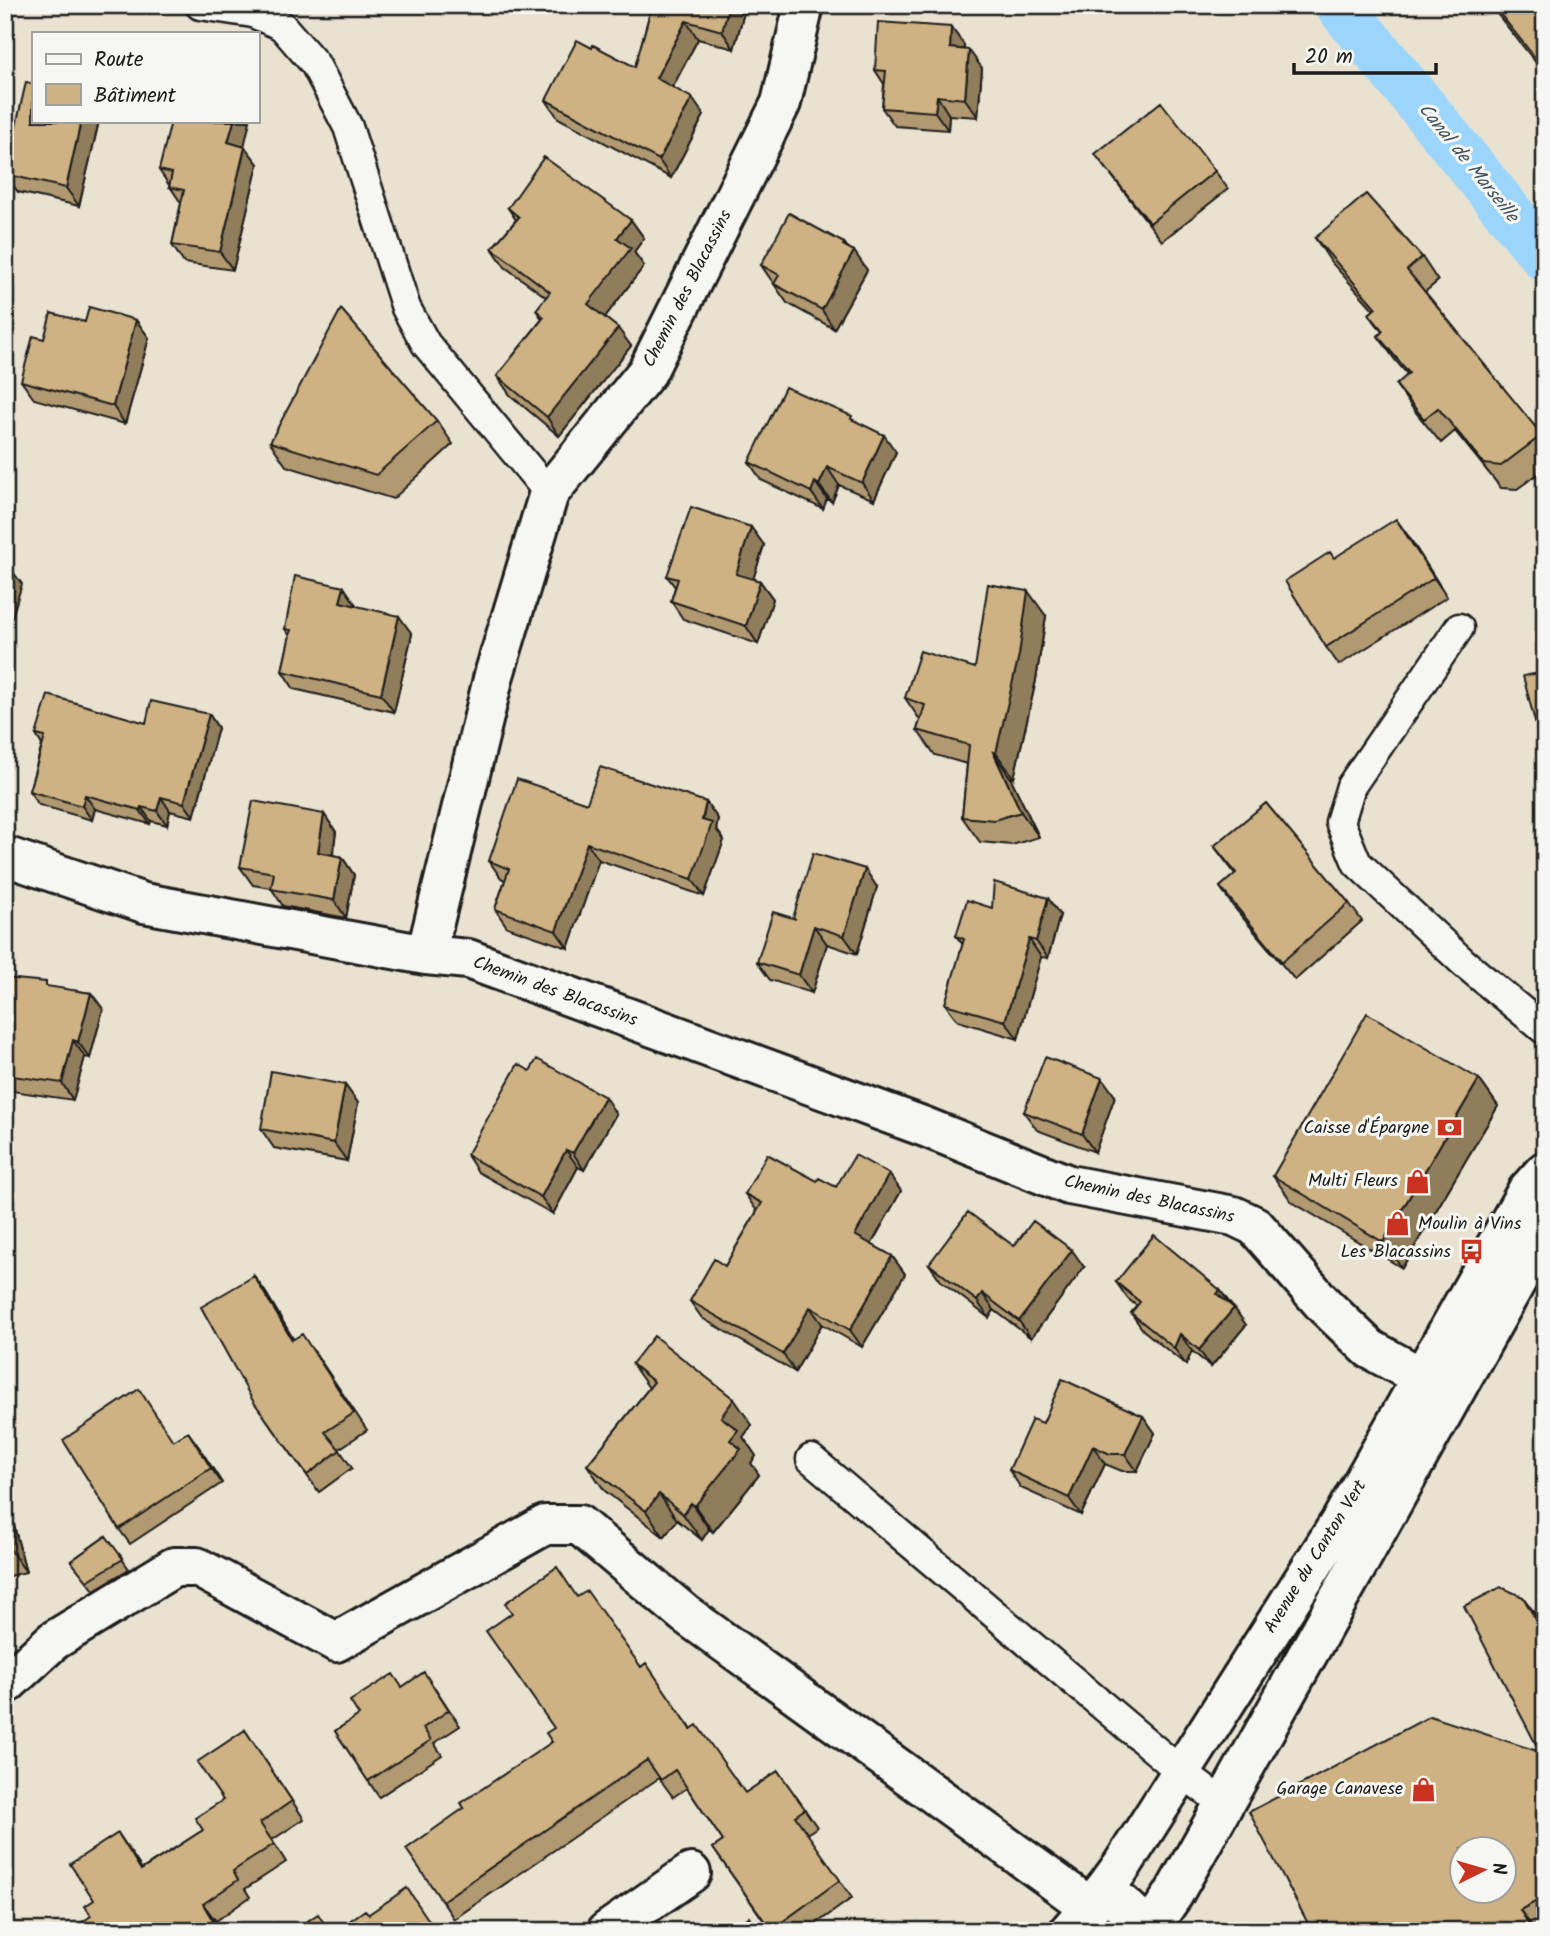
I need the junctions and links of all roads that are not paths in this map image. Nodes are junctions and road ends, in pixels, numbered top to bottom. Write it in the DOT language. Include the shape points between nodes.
graph roads {
  1 [pos="200,5"];
  2 [pos="804,5"];
  3 [pos="550,493"];
  4 [pos="1459,628"];
  5 [pos="5,856"];
  6 [pos="426,955"];
  7 [pos="1545,1030"];
  8 [pos="1545,1171"];
  9 [pos="1545,1230"];
  10 [pos="1437,1386"];
  11 [pos="811,1458"];
  12 [pos="5,1685"];
  13 [pos="1180,1771"];
  14 [pos="1224,1804"];
  15 [pos="691,1873"];
  16 [pos="1088,1909"];
  17 [pos="1150,1930"];
  18 [pos="607,1931"];
  1 -- 3 [label="lane" via="253,13 282,26 315,64 348,127 406,308 426,344"];
  2 -- 3 [label="street, Chemin des Blacassins" via="781,103 647,372"];
  3 -- 6 [label="street, Chemin des Blacassins" via="494,675"];
  4 -- 7 [label="lane" via="1351,786 1340,822 1357,863 1464,963"];
  5 -- 6 [label="street" via="144,903"];
  6 -- 10 [label="street, Chemin des Blacassins" via="468,959 925,1127 1069,1185 1234,1216 1255,1226 1325,1306 1370,1349"];
  8 -- 10 [label="street, Avenue du Canton Vert" via="1527,1191"];
  9 -- 10 [label="street, Avenue du Canton Vert"];
  10 -- 13 [label="street, Avenue du Canton Vert" via="1342,1519"];
  10 -- 14 [label="street, Avenue du Canton Vert" via="1377,1534"];
  11 -- 13 [label="lane"];
  12 -- 16 [label="street" via="53,1641 174,1567 197,1567 336,1642 545,1525 579,1525 684,1614"];
  13 -- 14 [label="lane"];
  13 -- 16 [label="street, Avenue du Canton Vert"];
  14 -- 17 [label="street, Avenue du Canton Vert"];
  15 -- 18 [label="street"];
  16 -- 17 [label="street"];
}
